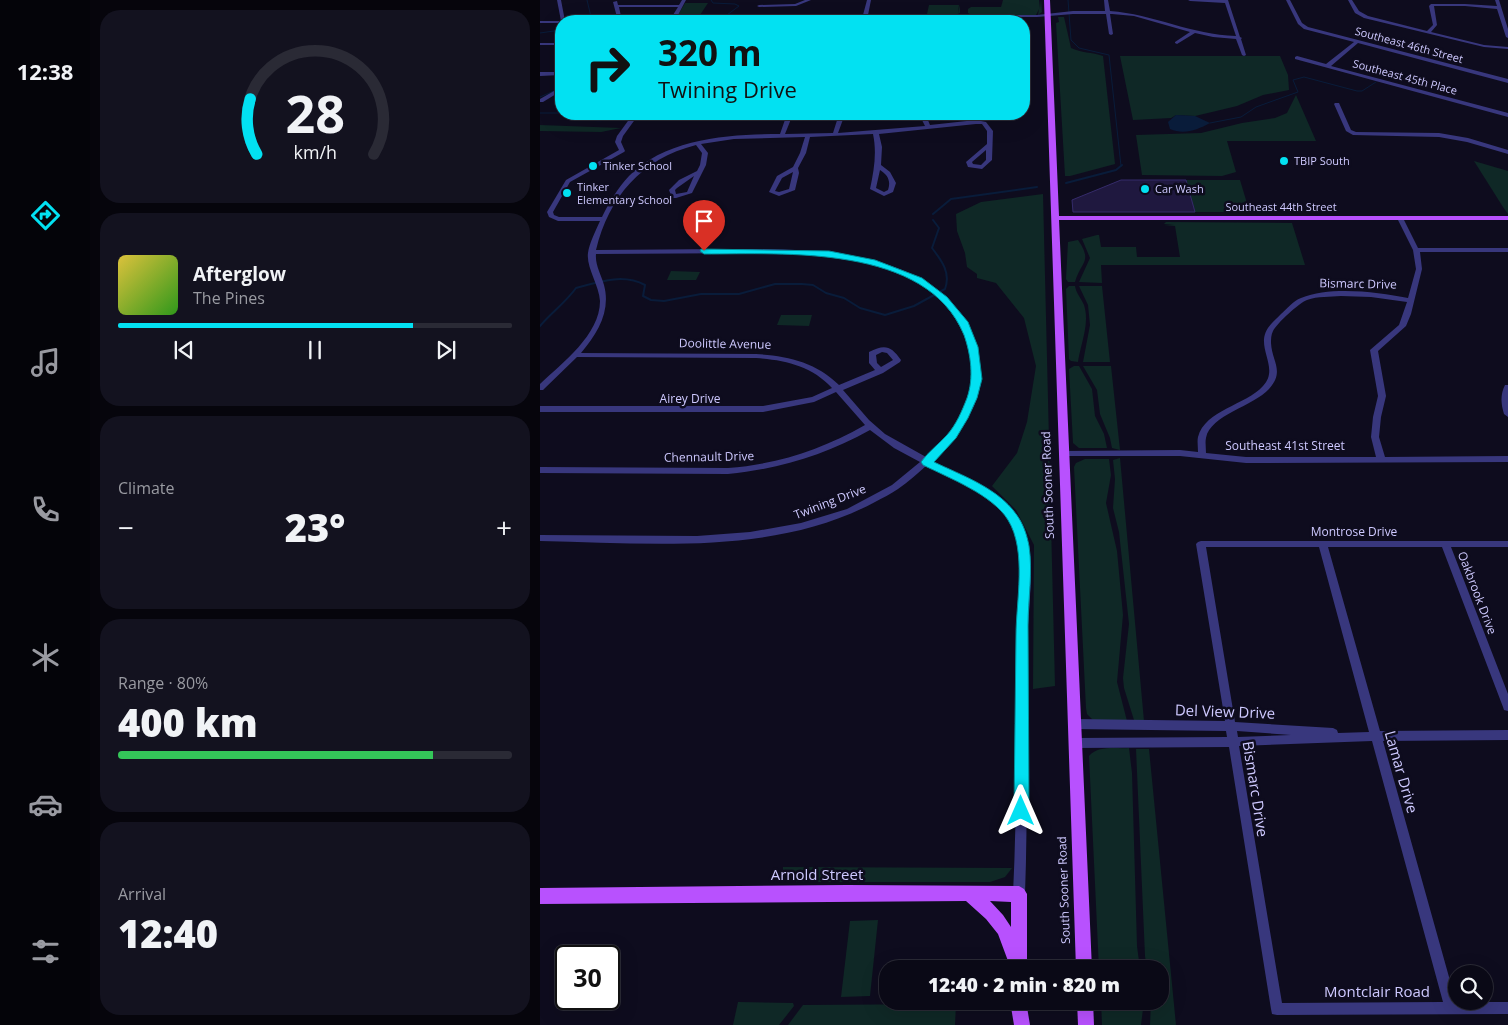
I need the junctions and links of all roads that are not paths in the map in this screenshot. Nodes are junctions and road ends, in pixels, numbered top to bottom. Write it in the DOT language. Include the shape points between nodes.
graph roads {
  1 [pos="559,0"];
  2 [pos="614,0"];
  3 [pos="684,0"];
  4 [pos="809,0"];
  5 [pos="869,0"];
  6 [pos="1047,0"];
  7 [pos="1106,0"];
  8 [pos="1190,0"];
  9 [pos="1288,0"];
  10 [pos="1350,0"];
  11 [pos="1497,0"];
  12 [pos="1226,1"];
  13 [pos="758,3"];
  14 [pos="616,6"];
  15 [pos="681,6"];
  16 [pos="1499,8"];
  17 [pos="1108,13"];
  18 [pos="561,15"];
  19 [pos="618,15"];
  20 [pos="676,15"];
  21 [pos="865,15"];
  22 [pos="1047,15"];
  23 [pos="1030,16"];
  24 [pos="540,22"];
  25 [pos="555,22"];
  26 [pos="1506,25"];
  27 [pos="1195,31"];
  28 [pos="1428,32"];
  29 [pos="1111,34"];
  30 [pos="1508,37"];
  31 [pos="1240,38"];
  32 [pos="1358,42"];
  33 [pos="1176,43"];
  34 [pos="540,44"];
  35 [pos="555,44"];
  36 [pos="1508,48"];
  37 [pos="1244,55"];
  38 [pos="1297,58"];
  39 [pos="1328,66"];
  40 [pos="540,74"];
  41 [pos="555,74"];
  42 [pos="1508,81"];
  43 [pos="555,93"];
  44 [pos="541,101"];
  45 [pos="1337,104"];
  46 [pos="1508,115"];
  47 [pos="632,120"];
  48 [pos="788,120"];
  49 [pos="840,120"];
  50 [pos="925,120"];
  51 [pos="928,127"];
  52 [pos="876,133"];
  53 [pos="1355,134"];
  54 [pos="835,135"];
  55 [pos="782,136"];
  56 [pos="808,136"];
  57 [pos="697,143"];
  58 [pos="989,145"];
  59 [pos="1508,152"];
  60 [pos="878,166"];
  61 [pos="794,168"];
  62 [pos="699,172"];
  63 [pos="1054,218"];
  64 [pos="1400,218"];
  65 [pos="1508,218"];
  66 [pos="605,219"];
  67 [pos="1416,250"];
  68 [pos="1508,250"];
  69 [pos="592,252"];
  70 [pos="1410,300"];
  71 [pos="574,355"];
  72 [pos="880,371"];
  73 [pos="1508,387"];
  74 [pos="540,388"];
  75 [pos="837,390"];
  76 [pos="540,409"];
  77 [pos="1508,414"];
  78 [pos="870,426"];
  79 [pos="1063,454"];
  80 [pos="1202,455"];
  81 [pos="1381,458"];
  82 [pos="1508,459"];
  83 [pos="926,462"];
  84 [pos="540,470"];
  85 [pos="540,538"];
  86 [pos="1201,544"];
  87 [pos="1323,544"];
  88 [pos="1445,544"];
  89 [pos="1508,544"];
  90 [pos="1508,707"];
  91 [pos="1074,724"];
  92 [pos="1230,726"];
  93 [pos="1508,735"];
  94 [pos="1376,736"];
  95 [pos="1232,742"];
  96 [pos="1075,743"];
  97 [pos="968,893"];
  98 [pos="1019,894"];
  99 [pos="540,896"];
  100 [pos="1015,960"];
  101 [pos="1018,960"];
  102 [pos="1084,960"];
  103 [pos="1448,997"];
  104 [pos="1277,1008"];
  105 [pos="1448,1008"];
  106 [pos="1493,1008"];
  107 [pos="1508,1008"];
  108 [pos="1020,1010"];
  109 [pos="1085,1010"];
  110 [pos="1022,1025"];
  111 [pos="1086,1025"];
  1 -- 18 [label="street"];
  2 -- 14 [label="street"];
  3 -- 15 [label="street"];
  4 -- 13 [label="street" via="800,4"];
  5 -- 21 [label="street"];
  6 -- 22 [label="main road, South Sooner Road"];
  7 -- 17 [label="street"];
  8 -- 12 [label="street"];
  9 -- 32 [label="street, Southeast 46th Street" via="1300,24 1306,28"];
  10 -- 28 [label="street" via="1360,14"];
  11 -- 16 [label="street"];
  12 -- 31 [label="street"];
  14 -- 15 [label="street"];
  14 -- 19 [label="street"];
  15 -- 20 [label="street"];
  16 -- 26 [label="street"];
  16 -- 28 [label="street" via="1433,5 1435,25"];
  17 -- 22 [label="street"];
  17 -- 27 [label="street" via="1135,15"];
  17 -- 29 [label="street"];
  22 -- 23 [label="street"];
  22 -- 63 [label="main road, South Sooner Road"];
  24 -- 25 [label="street"];
  26 -- 30 [label="street"];
  27 -- 31 [label="street" via="1220,38"];
  27 -- 33 [label="street"];
  28 -- 36 [label="street" via="1484,46"];
  31 -- 37 [label="street"];
  32 -- 39 [label="street"];
  32 -- 42 [label="street, Southeast 46th Street"];
  34 -- 35 [label="street"];
  38 -- 39 [label="street, Southeast 45th Place"];
  39 -- 46 [label="street, Southeast 45th Place"];
  40 -- 41 [label="street"];
  43 -- 44 [label="street"];
  45 -- 53 [label="street" via="1349,130"];
  47 -- 66 [label="street" via="618,142 622,151 568,181 550,212 558,219"];
  48 -- 55 [label="street"];
  49 -- 54 [label="street"];
  50 -- 51 [label="street"];
  51 -- 52 [label="street"];
  51 -- 58 [label="street" via="984,123 990,131"];
  52 -- 54 [label="street"];
  52 -- 60 [label="street"];
  53 -- 59 [label="street" via="1439,135"];
  54 -- 56 [label="street"];
  55 -- 56 [label="street"];
  55 -- 57 [label="street" via="745,136"];
  56 -- 61 [label="street"];
  57 -- 62 [label="street" via="705,153"];
  57 -- 66 [label="street" via="639,169 626,183"];
  60 -- 60 [label="street" via="890,174 892,191 884,194 873,189"];
  61 -- 61 [label="street" via="792,190 779,194 772,192 779,177"];
  62 -- 62 [label="street" via="689,193 674,197 672,190 675,186"];
  63 -- 64 [label="main road, Southeast 44th Street"];
  63 -- 79 [label="main road, South Sooner Road"];
  64 -- 65 [label="main road, Southeast 44th Street"];
  64 -- 67 [label="street"];
  66 -- 69 [label="street"];
  67 -- 68 [label="street"];
  67 -- 70 [label="street" via="1419,269"];
  69 -- 71 [label="street" via="592,265 602,288 604,304 598,327"];
  69 -- 83 [label="street, Twining Drive" via="829,253 890,268 919,280 939,295 963,322 973,347 977,379 972,398 952,436"];
  70 -- 80 [label="street, Bismarc Drive" via="1375,296 1315,296 1293,307 1271,328 1268,336 1274,374 1271,383 1261,393 1207,427 1202,437"];
  70 -- 81 [label="street" via="1402,326 1374,350 1382,396 1375,437"];
  71 -- 74 [label="street"];
  71 -- 75 [label="street, Doolittle Avenue" via="779,358 816,371"];
  72 -- 75 [label="street, Airey Drive"];
  73 -- 77 [label="street" via="1505,400"];
  75 -- 76 [label="street, Airey Drive" via="803,402 753,410"];
  75 -- 78 [label="street, Doolittle Avenue"];
  78 -- 83 [label="street, Doolittle Avenue"];
  78 -- 84 [label="street, Chennault Drive" via="820,452 754,469"];
  79 -- 80 [label="street, Southeast 41st Street"];
  79 -- 91 [label="main road, South Sooner Road"];
  80 -- 81 [label="street, Southeast 41st Street" via="1246,460"];
  81 -- 82 [label="street, Southeast 41st Street"];
  83 -- 85 [label="street, Twining Drive" via="907,480 856,508 779,532 717,539"];
  83 -- 98 [label="street, Doolittle Avenue" via="996,501 1012,516 1023,546"];
  86 -- 87 [label="street, Montrose Drive"];
  86 -- 92 [label="street, Bismarc Drive"];
  87 -- 88 [label="street, Montrose Drive"];
  87 -- 94 [label="street, Lamar Drive"];
  88 -- 89 [label="street, Montrose Drive"];
  88 -- 90 [label="street, Oakbrook Drive"];
  91 -- 92 [label="street, Del View Drive"];
  91 -- 96 [label="main road, South Sooner Road"];
  92 -- 94 [label="street, Del View Drive"];
  92 -- 95 [label="street, Bismarc Drive"];
  93 -- 94 [label="street, Del View Drive"];
  94 -- 95 [label="street, Del View Drive"];
  94 -- 103 [label="street, Lamar Drive"];
  95 -- 96 [label="street, Del View Drive"];
  95 -- 104 [label="street, Bismarc Drive"];
  96 -- 102 [label="main road, South Sooner Road"];
  97 -- 98 [label="main road, Arnold Street"];
  97 -- 99 [label="main road, Arnold Street"];
  97 -- 100 [label="main road" via="993,914 1006,931"];
  98 -- 101 [label="main road"];
  104 -- 105 [label="street, Montclair Road"];
  106 -- 107 [label="street, Montclair Road"];
  108 -- 110 [label="main road"];
  109 -- 111 [label="main road"];
}
